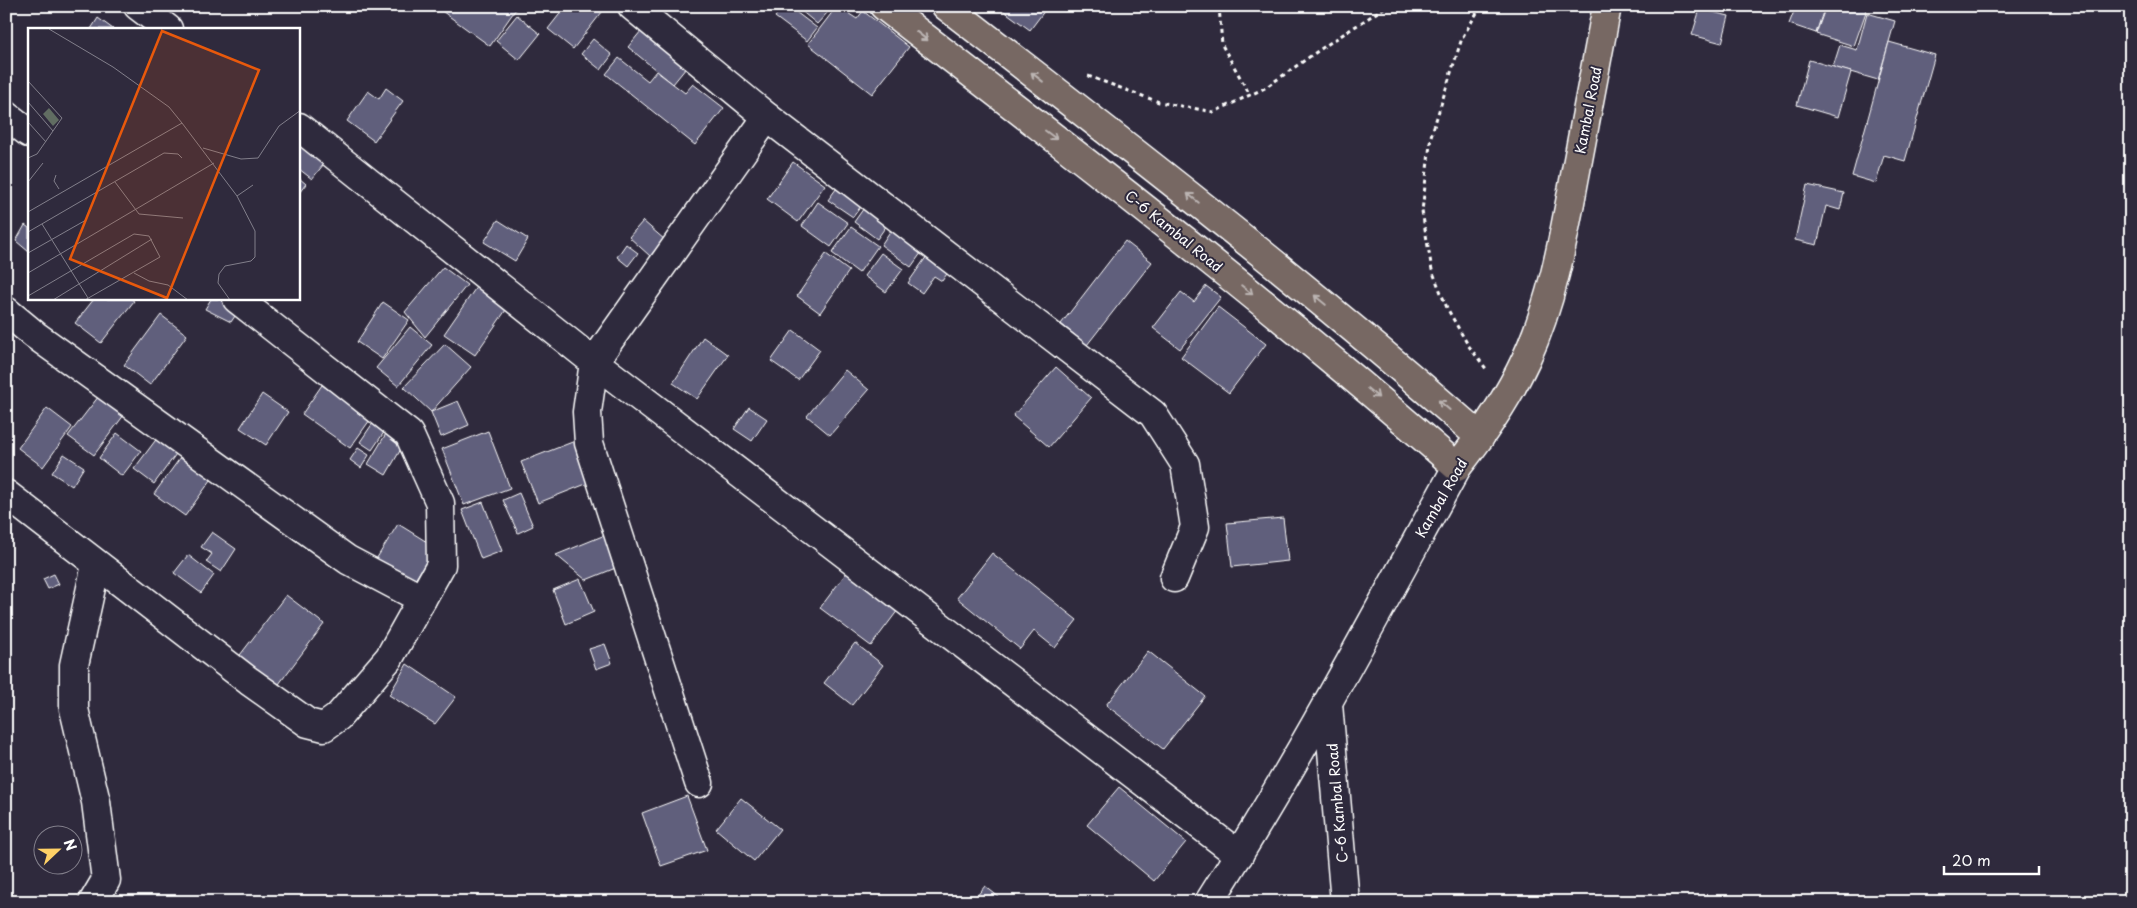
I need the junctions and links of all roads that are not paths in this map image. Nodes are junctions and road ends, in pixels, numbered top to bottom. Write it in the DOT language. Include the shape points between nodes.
graph roads {
  1 [pos="138,6"];
  2 [pos="632,6"];
  3 [pos="884,6"];
  4 [pos="946,6"];
  5 [pos="1608,6"];
  6 [pos="167,28"];
  7 [pos="6,115"];
  8 [pos="767,117"];
  9 [pos="300,128"];
  10 [pos="28,132"];
  11 [pos="237,300"];
  12 [pos="6,311"];
  13 [pos="594,362"];
  14 [pos="1480,437"];
  15 [pos="1456,467"];
  16 [pos="6,494"];
  17 [pos="96,565"];
  18 [pos="1174,578"];
  19 [pos="422,599"];
  20 [pos="1328,704"];
  21 [pos="699,783"];
  22 [pos="1239,855"];
  23 [pos="94,902"];
  24 [pos="1209,902"];
  25 [pos="1346,902"];
  1 -- 6 [label="street"];
  2 -- 8 [label="street"];
  3 -- 15 [label="main road, C-6 Kambal Road, one-way" via="1145,207 1371,392"];
  14 -- 4 [label="main road, one-way" via="1403,369 1183,190"];
  5 -- 14 [label="main road, Kambal Road" via="1564,234 1549,294 1526,358"];
  7 -- 10 [label="street"];
  8 -- 13 [label="street"];
  8 -- 18 [label="street" via="1154,414 1186,464 1195,527"];
  9 -- 13 [label="street"];
  11 -- 19 [label="street" via="409,434 440,503 441,565"];
  12 -- 19 [label="street" via="348,560"];
  13 -- 21 [label="street" via="587,412 589,444"];
  13 -- 22 [label="street"];
  14 -- 15 [label="main road, Kambal Road"];
  15 -- 20 [label="street, Kambal Road"];
  16 -- 17 [label="street"];
  17 -- 19 [label="street" via="308,723 324,727 338,718 389,658"];
  17 -- 23 [label="street" via="74,665 74,709 96,802 106,880"];
  20 -- 22 [label="street, Kambal Road"];
  20 -- 25 [label="street, C-6 Kambal Road"];
  22 -- 24 [label="street, Kambal Road"];
}
